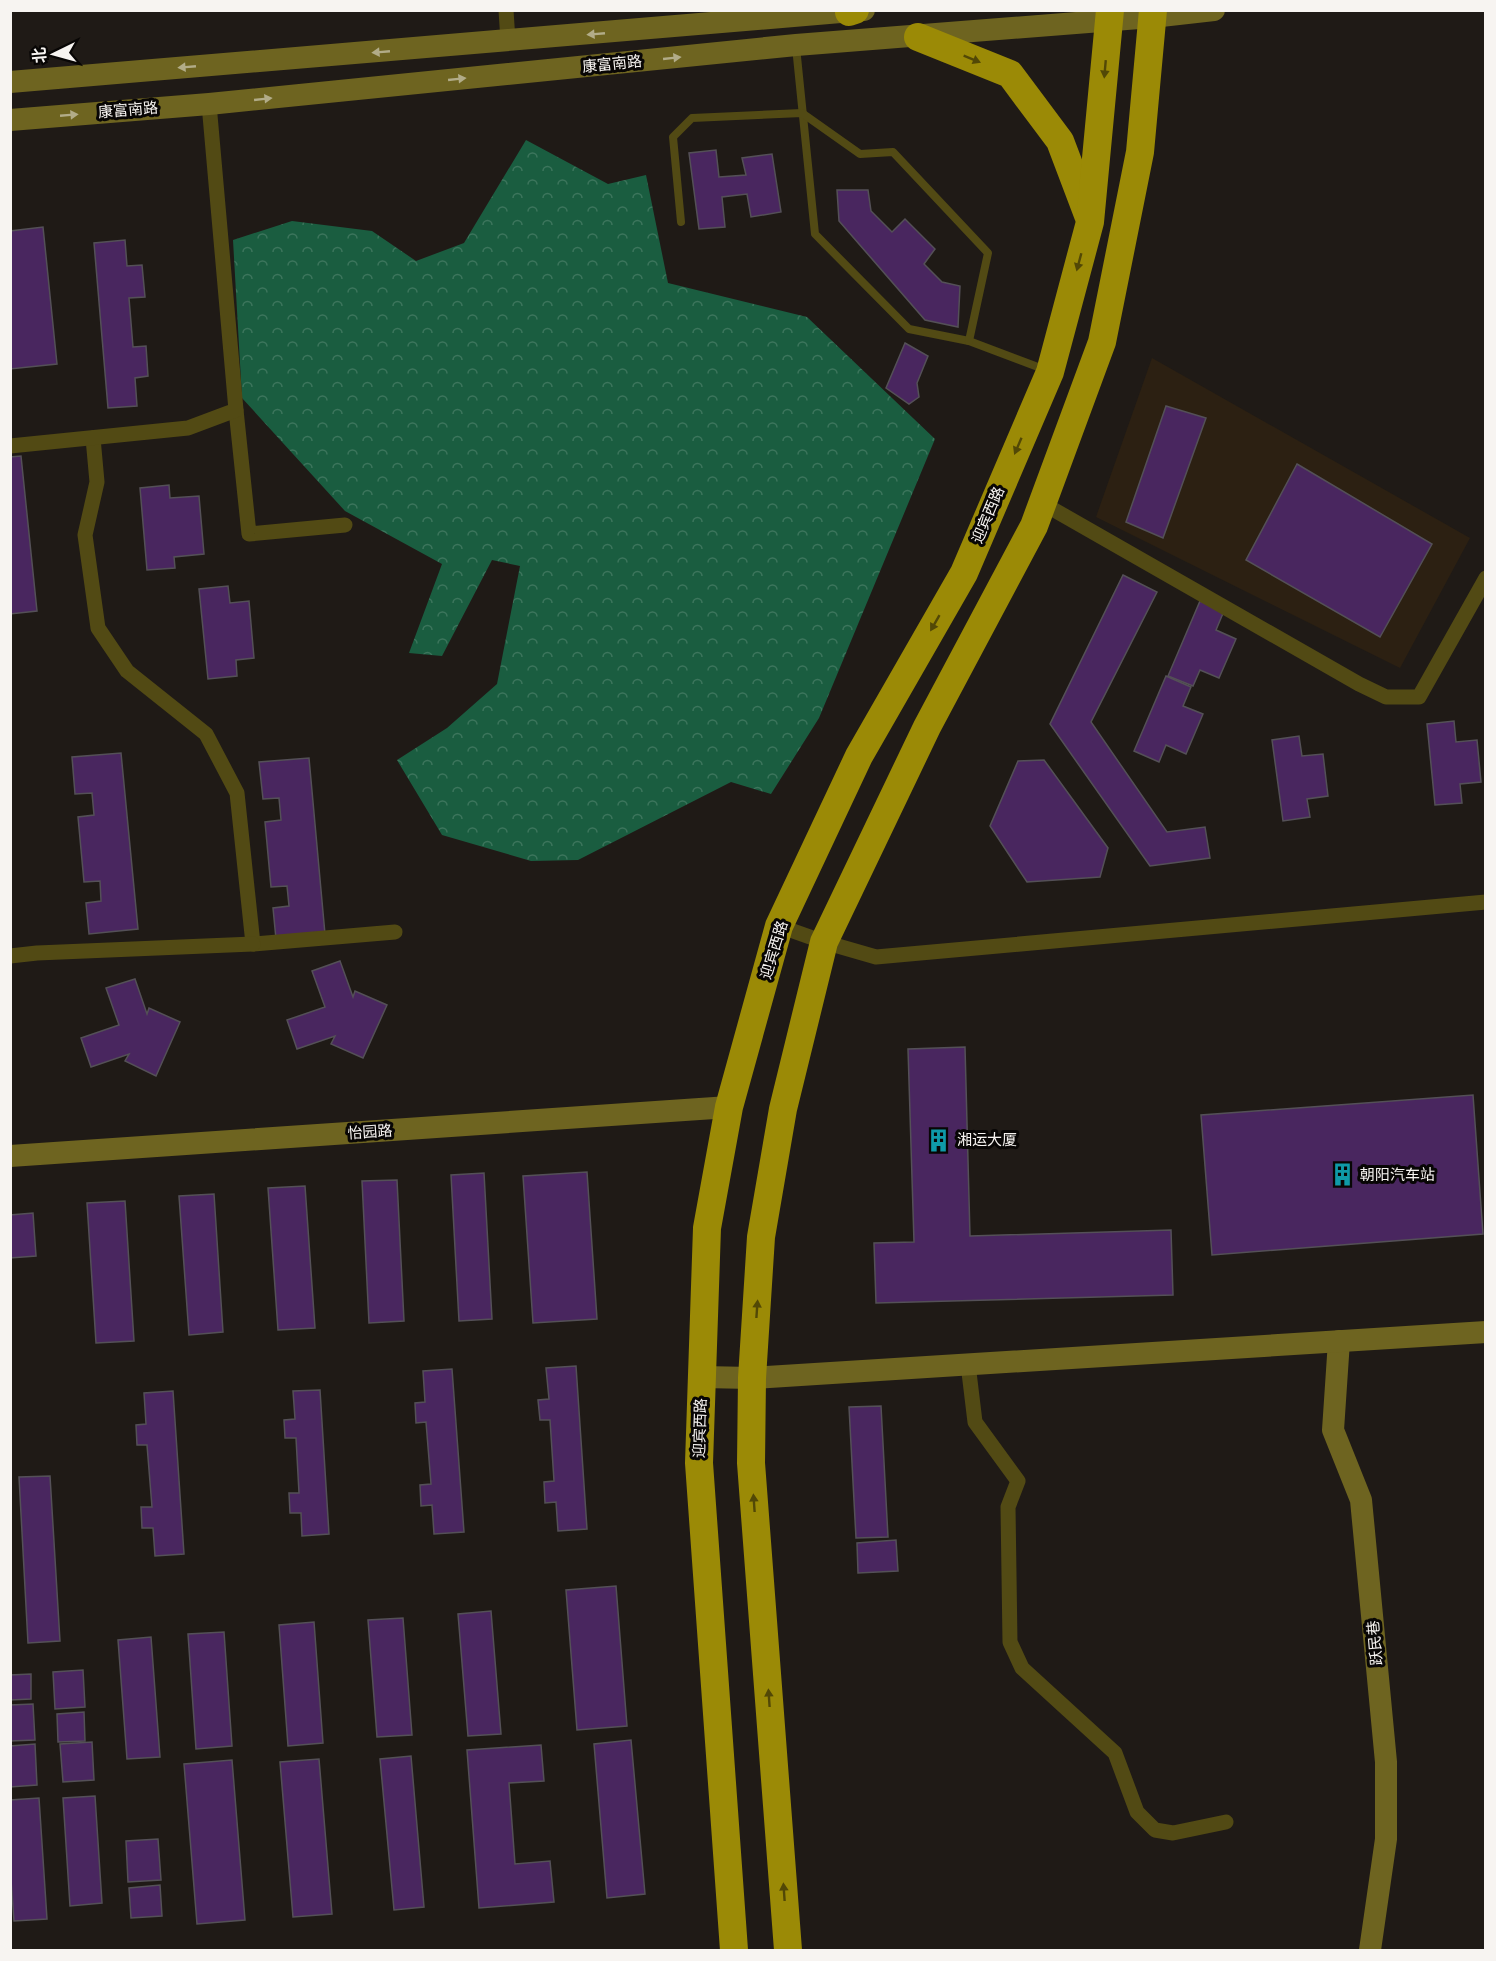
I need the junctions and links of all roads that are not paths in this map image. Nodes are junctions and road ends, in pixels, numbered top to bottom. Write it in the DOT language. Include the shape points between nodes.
graph roads {
  1 [pos="506,10"];
  2 [pos="1214,10"];
  3 [pos="856,11"];
  4 [pos="1152,14"];
  5 [pos="1110,15"];
  6 [pos="918,36"];
  7 [pos="508,41"];
  8 [pos="795,45"];
  9 [pos="10,82"];
  10 [pos="209,104"];
  11 [pos="802,114"];
  12 [pos="10,120"];
  13 [pos="681,222"];
  14 [pos="1090,222"];
  15 [pos="969,341"];
  16 [pos="1050,372"];
  17 [pos="236,410"];
  18 [pos="93,438"];
  19 [pos="10,446"];
  20 [pos="1042,503"];
  21 [pos="345,525"];
  22 [pos="1485,578"];
  23 [pos="1485,902"];
  24 [pos="779,926"];
  25 [pos="394,932"];
  26 [pos="824,942"];
  27 [pos="253,944"];
  28 [pos="10,956"];
  29 [pos="729,1107"];
  30 [pos="10,1156"];
  31 [pos="1485,1332"];
  32 [pos="1339,1341"];
  33 [pos="968,1364"];
  34 [pos="702,1377"];
  35 [pos="752,1378"];
  36 [pos="1226,1822"];
  37 [pos="734,1950"];
  38 [pos="789,1950"];
  39 [pos="1370,1950"];
  1 -- 7 [label="street"];
  2 -- 4 [label="street, 康富南路"];
  3 -- 7 [label="street, 康富南路, one-way"];
  4 -- 5 [label="street, 康富南路"];
  4 -- 20 [label="highway" via="1140,152 1102,342"];
  5 -- 6 [label="street, 康富南路"];
  5 -- 14 [label="highway, 迎宾西路, one-way"];
  6 -- 8 [label="street, 康富南路"];
  6 -- 14 [label="highway, one-way" via="1010,74 1060,141"];
  7 -- 9 [label="street, 康富南路, one-way"];
  10 -- 8 [label="street, 康富南路, one-way"];
  8 -- 11 [label="lane"];
  12 -- 10 [label="street, 康富南路, one-way"];
  10 -- 17 [label="street"];
  11 -- 13 [label="lane" via="692,118 673,136"];
  11 -- 15 [label="lane" via="815,234 909,329"];
  11 -- 15 [label="lane" via="860,154 893,152 988,253"];
  14 -- 16 [label="highway, 迎宾西路, one-way"];
  15 -- 16 [label="lane"];
  16 -- 24 [label="highway, 迎宾西路, one-way" via="964,573 859,756"];
  17 -- 18 [label="street" via="188,428"];
  17 -- 21 [label="street" via="249,534"];
  18 -- 19 [label="street"];
  18 -- 27 [label="street" via="97,482 85,536 98,628 127,671 206,734 237,793"];
  20 -- 22 [label="street" via="1386,697 1419,697"];
  20 -- 26 [label="highway" via="1034,526 927,727"];
  23 -- 26 [label="street" via="876,957"];
  24 -- 26 [label="street"];
  24 -- 29 [label="highway, 迎宾西路"];
  25 -- 27 [label="street"];
  35 -- 26 [label="highway, one-way" via="761,1236 783,1109"];
  27 -- 28 [label="street"];
  29 -- 30 [label="street, 怡园路"];
  29 -- 34 [label="highway, 迎宾西路" via="707,1228"];
  31 -- 32 [label="street"];
  32 -- 33 [label="street"];
  32 -- 39 [label="street, 跃民巷" via="1333,1430 1360,1500 1386,1762 1386,1839"];
  33 -- 35 [label="street"];
  33 -- 36 [label="street" via="975,1422 1018,1481 1008,1507 1010,1642 1022,1668 1115,1753 1137,1812 1155,1830 1173,1833"];
  34 -- 35 [label="street"];
  34 -- 37 [label="highway, 迎宾西路" via="699,1463"];
  38 -- 35 [label="highway, one-way" via="751,1463"];
}
